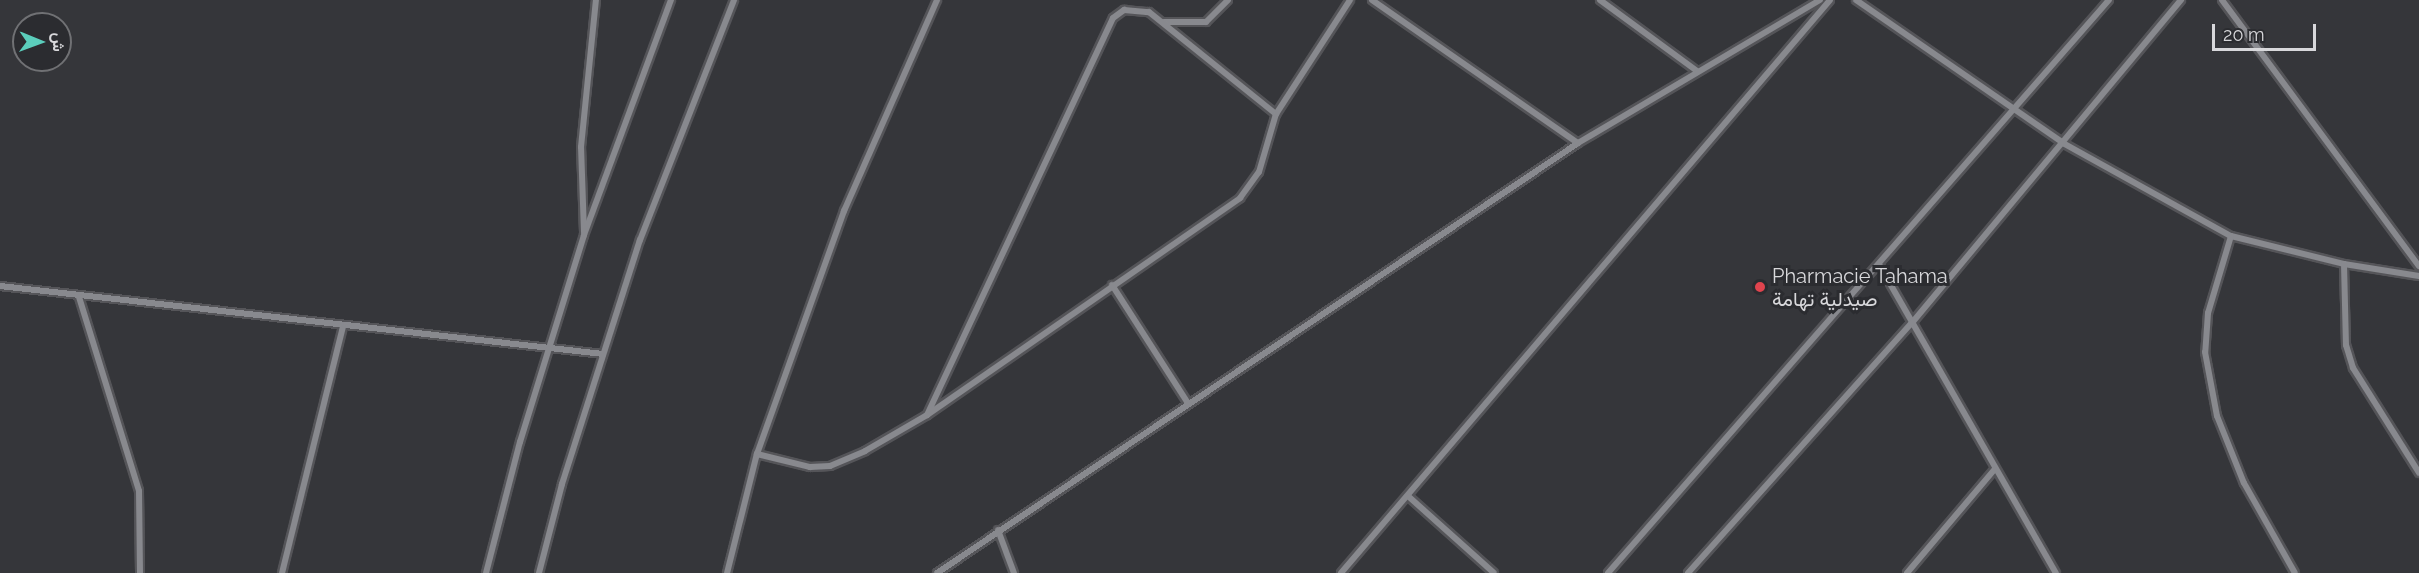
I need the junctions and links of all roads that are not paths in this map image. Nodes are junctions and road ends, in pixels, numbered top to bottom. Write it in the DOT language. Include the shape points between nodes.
graph roads {
  1 [pos="596,0"];
  2 [pos="671,0"];
  3 [pos="734,0"];
  4 [pos="937,0"];
  5 [pos="1228,0"];
  6 [pos="1350,0"];
  7 [pos="1372,0"];
  8 [pos="1600,0"];
  9 [pos="1820,0"];
  10 [pos="1830,0"];
  11 [pos="1856,0"];
  12 [pos="2109,0"];
  13 [pos="2181,0"];
  14 [pos="2222,0"];
  15 [pos="1164,22"];
  16 [pos="1697,71"];
  17 [pos="2013,111"];
  18 [pos="1276,114"];
  19 [pos="1578,143"];
  20 [pos="2063,143"];
  21 [pos="584,235"];
  22 [pos="2230,236"];
  23 [pos="2344,264"];
  24 [pos="1880,266"];
  25 [pos="2419,266"];
  26 [pos="2419,276"];
  27 [pos="1112,285"];
  28 [pos="0,286"];
  29 [pos="79,297"];
  30 [pos="1911,324"];
  31 [pos="343,326"];
  32 [pos="550,348"];
  33 [pos="603,354"];
  34 [pos="1187,402"];
  35 [pos="927,415"];
  36 [pos="757,454"];
  37 [pos="1994,470"];
  38 [pos="2419,473"];
  39 [pos="1408,496"];
  40 [pos="998,530"];
  41 [pos="140,573"];
  42 [pos="282,573"];
  43 [pos="486,573"];
  44 [pos="539,573"];
  45 [pos="727,573"];
  46 [pos="937,573"];
  47 [pos="1014,573"];
  48 [pos="1341,573"];
  49 [pos="1494,573"];
  50 [pos="1608,573"];
  51 [pos="1688,573"];
  52 [pos="1907,573"];
  53 [pos="2055,573"];
  54 [pos="2295,573"];
  1 -- 21 [label="street" via="581,147"];
  2 -- 21 [label="street"];
  3 -- 33 [label="street" via="680,131"];
  4 -- 36 [label="street" via="844,211"];
  5 -- 15 [label="street" via="1206,22"];
  6 -- 18 [label="street"];
  7 -- 19 [label="street"];
  8 -- 16 [label="street"];
  9 -- 16 [label="street"];
  10 -- 39 [label="street"];
  11 -- 17 [label="street"];
  12 -- 17 [label="street"];
  13 -- 20 [label="street"];
  14 -- 25 [label="street"];
  15 -- 18 [label="street"];
  15 -- 35 [label="street" via="1137,8 1113,18"];
  16 -- 19 [label="street"];
  17 -- 20 [label="street"];
  17 -- 24 [label="street"];
  18 -- 27 [label="street" via="1251,188"];
  19 -- 34 [label="street"];
  20 -- 22 [label="street"];
  20 -- 30 [label="street"];
  21 -- 32 [label="street"];
  22 -- 23 [label="street"];
  22 -- 54 [label="street" via="2208,313 2205,352 2217,416 2244,483"];
  23 -- 26 [label="street"];
  23 -- 38 [label="street" via="2345,334 2353,368"];
  24 -- 30 [label="street"];
  24 -- 50 [label="street"];
  27 -- 34 [label="street"];
  27 -- 35 [label="street"];
  28 -- 29 [label="street"];
  29 -- 31 [label="street"];
  29 -- 41 [label="street" via="139,491"];
  30 -- 37 [label="street"];
  30 -- 51 [label="street"];
  31 -- 32 [label="street"];
  31 -- 42 [label="street"];
  32 -- 33 [label="street"];
  32 -- 43 [label="street"];
  33 -- 44 [label="street"];
  34 -- 40 [label="street"];
  35 -- 36 [label="street" via="866,451 830,466 810,467"];
  36 -- 45 [label="street"];
  37 -- 52 [label="street"];
  37 -- 53 [label="street"];
  39 -- 48 [label="street"];
  39 -- 49 [label="street"];
  40 -- 46 [label="street"];
  40 -- 47 [label="street"];
}
